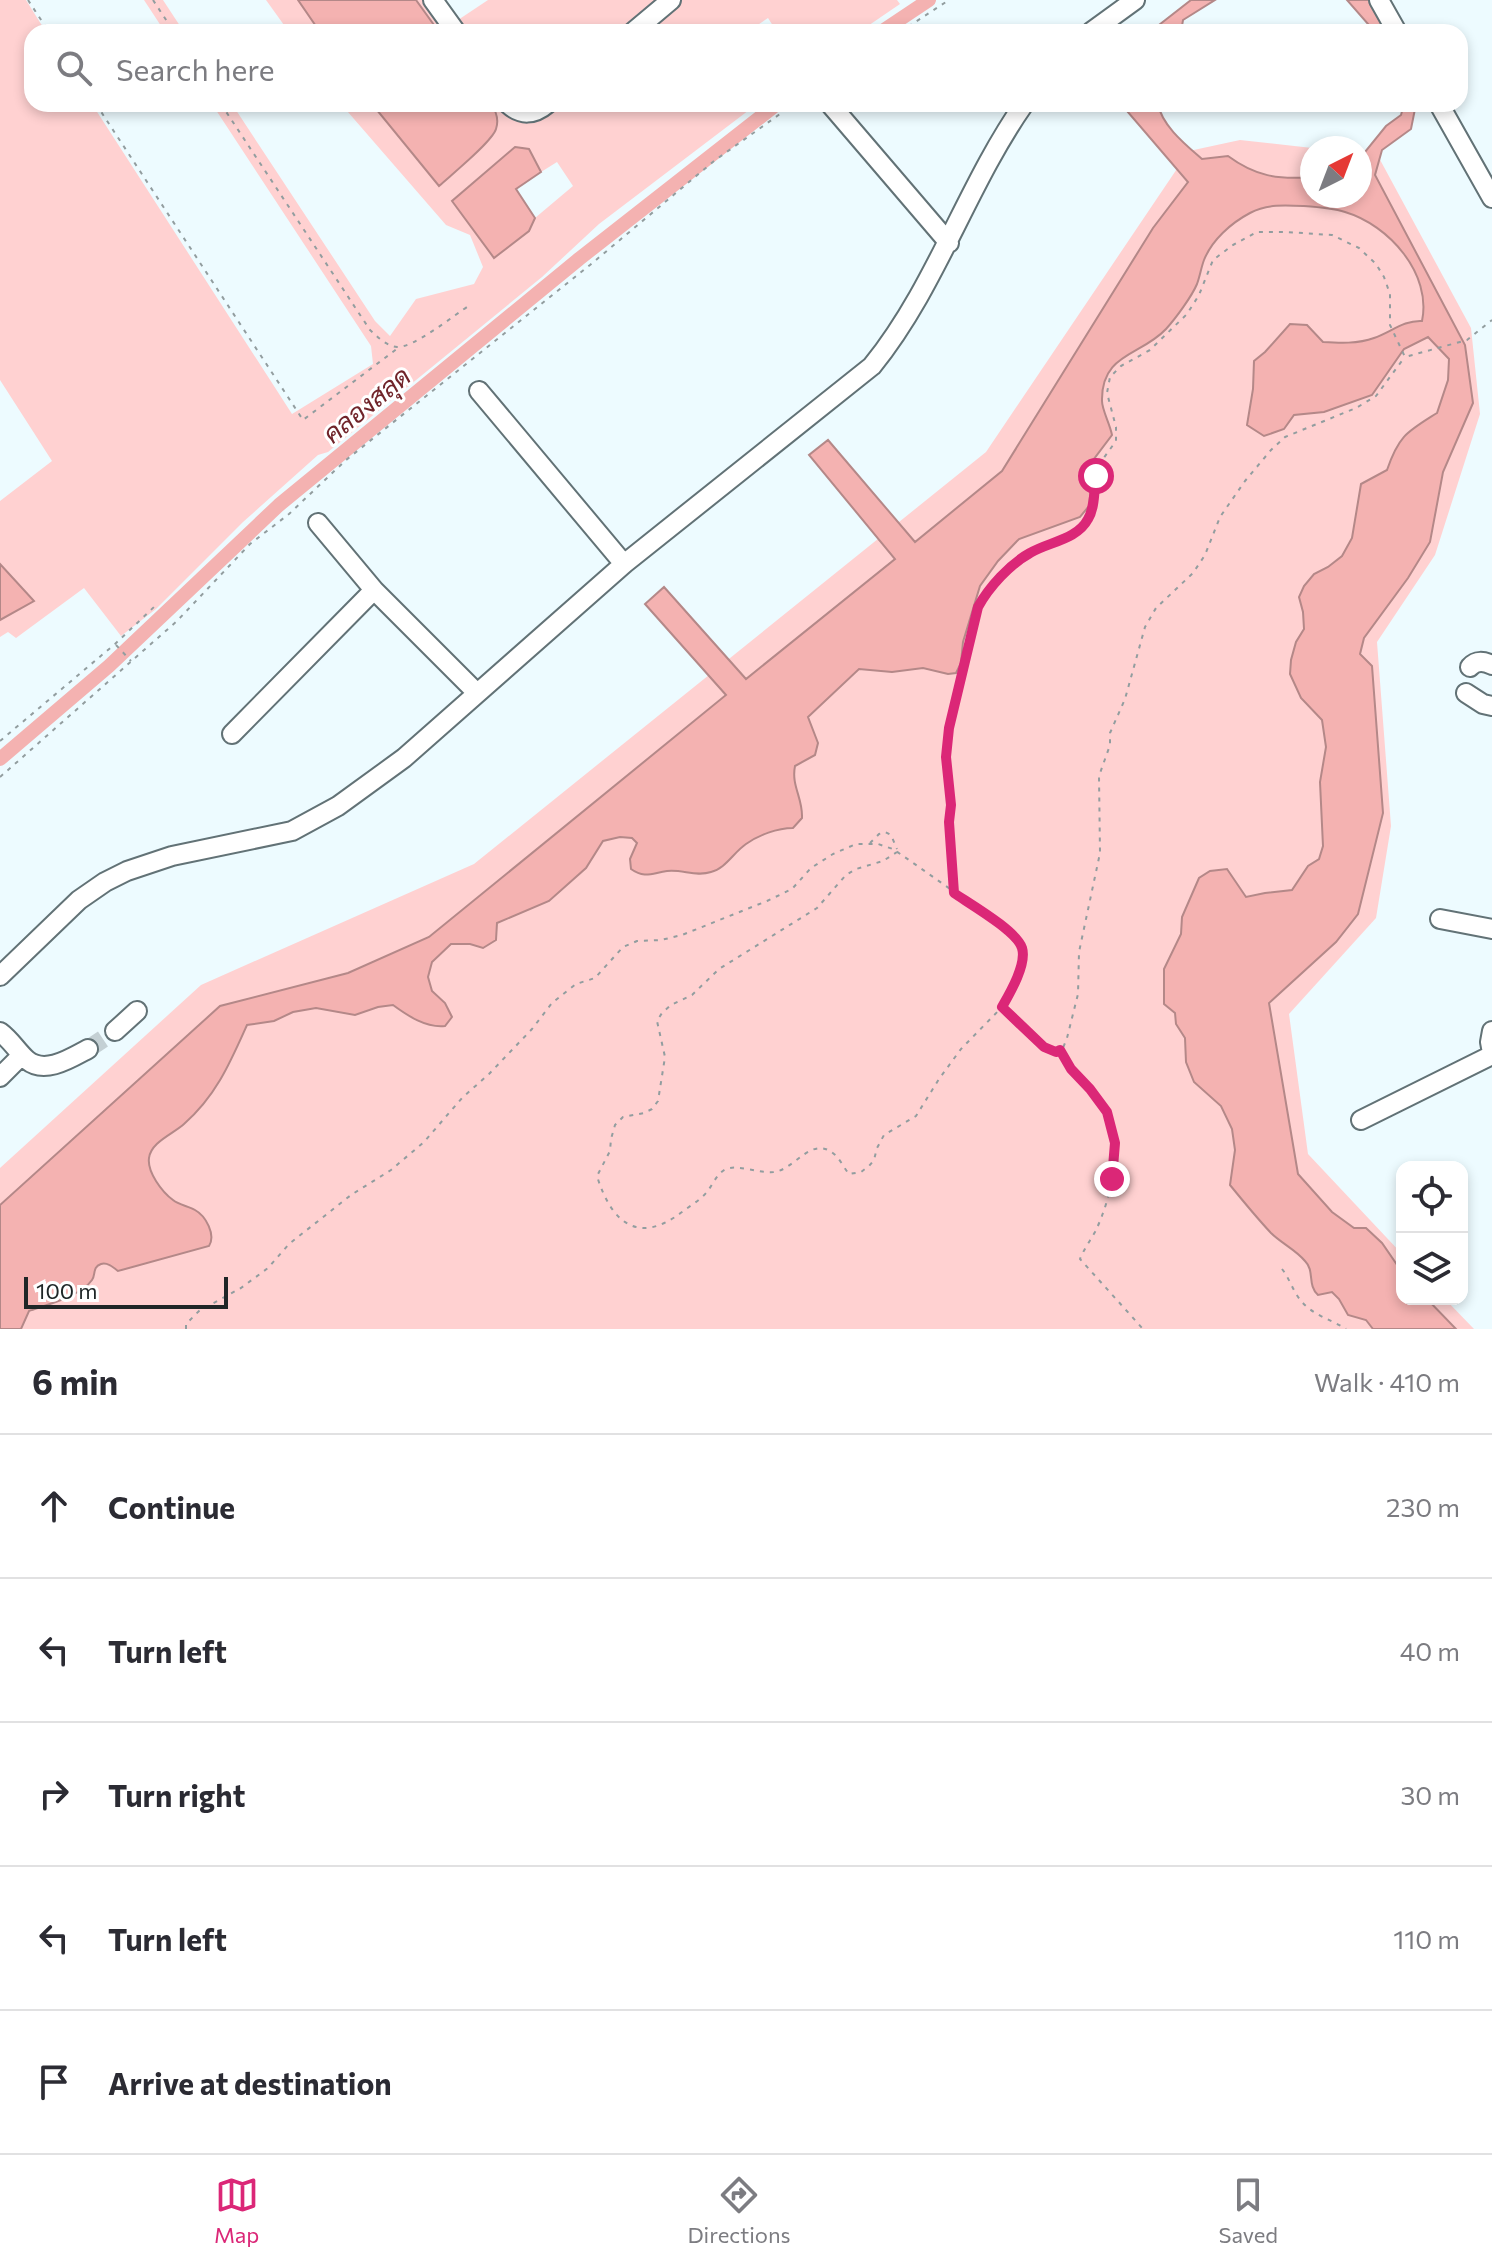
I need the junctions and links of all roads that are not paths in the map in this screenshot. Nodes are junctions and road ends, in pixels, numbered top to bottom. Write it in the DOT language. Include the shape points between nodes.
graph roads {
  1 [pos="433,0"];
  2 [pos="671,0"];
  3 [pos="1135,0"];
  4 [pos="1379,0"];
  5 [pos="450,24"];
  6 [pos="642,24"];
  7 [pos="1102,24"];
  8 [pos="1392,24"];
  9 [pos="837,112"];
  10 [pos="1018,112"];
  11 [pos="1444,112"];
  12 [pos="1492,198"];
  13 [pos="949,243"];
  14 [pos="479,391"];
  15 [pos="318,523"];
  16 [pos="624,564"];
  17 [pos="374,590"];
  18 [pos="1492,665"];
  19 [pos="1470,667"];
  20 [pos="477,693"];
  21 [pos="1466,693"];
  22 [pos="1492,706"];
  23 [pos="232,734"];
  24 [pos="1440,919"];
  25 [pos="1492,929"];
  26 [pos="0,976"];
  27 [pos="137,1011"];
  28 [pos="115,1031"];
  29 [pos="1492,1031"];
  30 [pos="0,1032"];
  31 [pos="88,1049"];
  32 [pos="1492,1054"];
  33 [pos="22,1055"];
  34 [pos="0,1077"];
  35 [pos="1361,1120"];
  1 -- 5 [label="street"];
  2 -- 6 [label="street"];
  3 -- 7 [label="street"];
  4 -- 8 [label="street"];
  9 -- 13 [label="street"];
  10 -- 13 [label="street" via="976,181"];
  11 -- 12 [label="street"];
  13 -- 16 [label="street" via="872,366"];
  14 -- 16 [label="street"];
  15 -- 17 [label="street"];
  16 -- 20 [label="street"];
  17 -- 20 [label="street"];
  17 -- 23 [label="street"];
  18 -- 19 [label="street" via="1482,661"];
  20 -- 26 [label="street" via="404,758 338,806 292,831 172,856 105,882"];
  21 -- 22 [label="street"];
  24 -- 25 [label="street"];
  27 -- 28 [label="street"];
  29 -- 32 [label="street"];
  30 -- 33 [label="street"];
  31 -- 33 [label="street" via="49,1066"];
  32 -- 35 [label="street"];
  33 -- 34 [label="street"];
}
